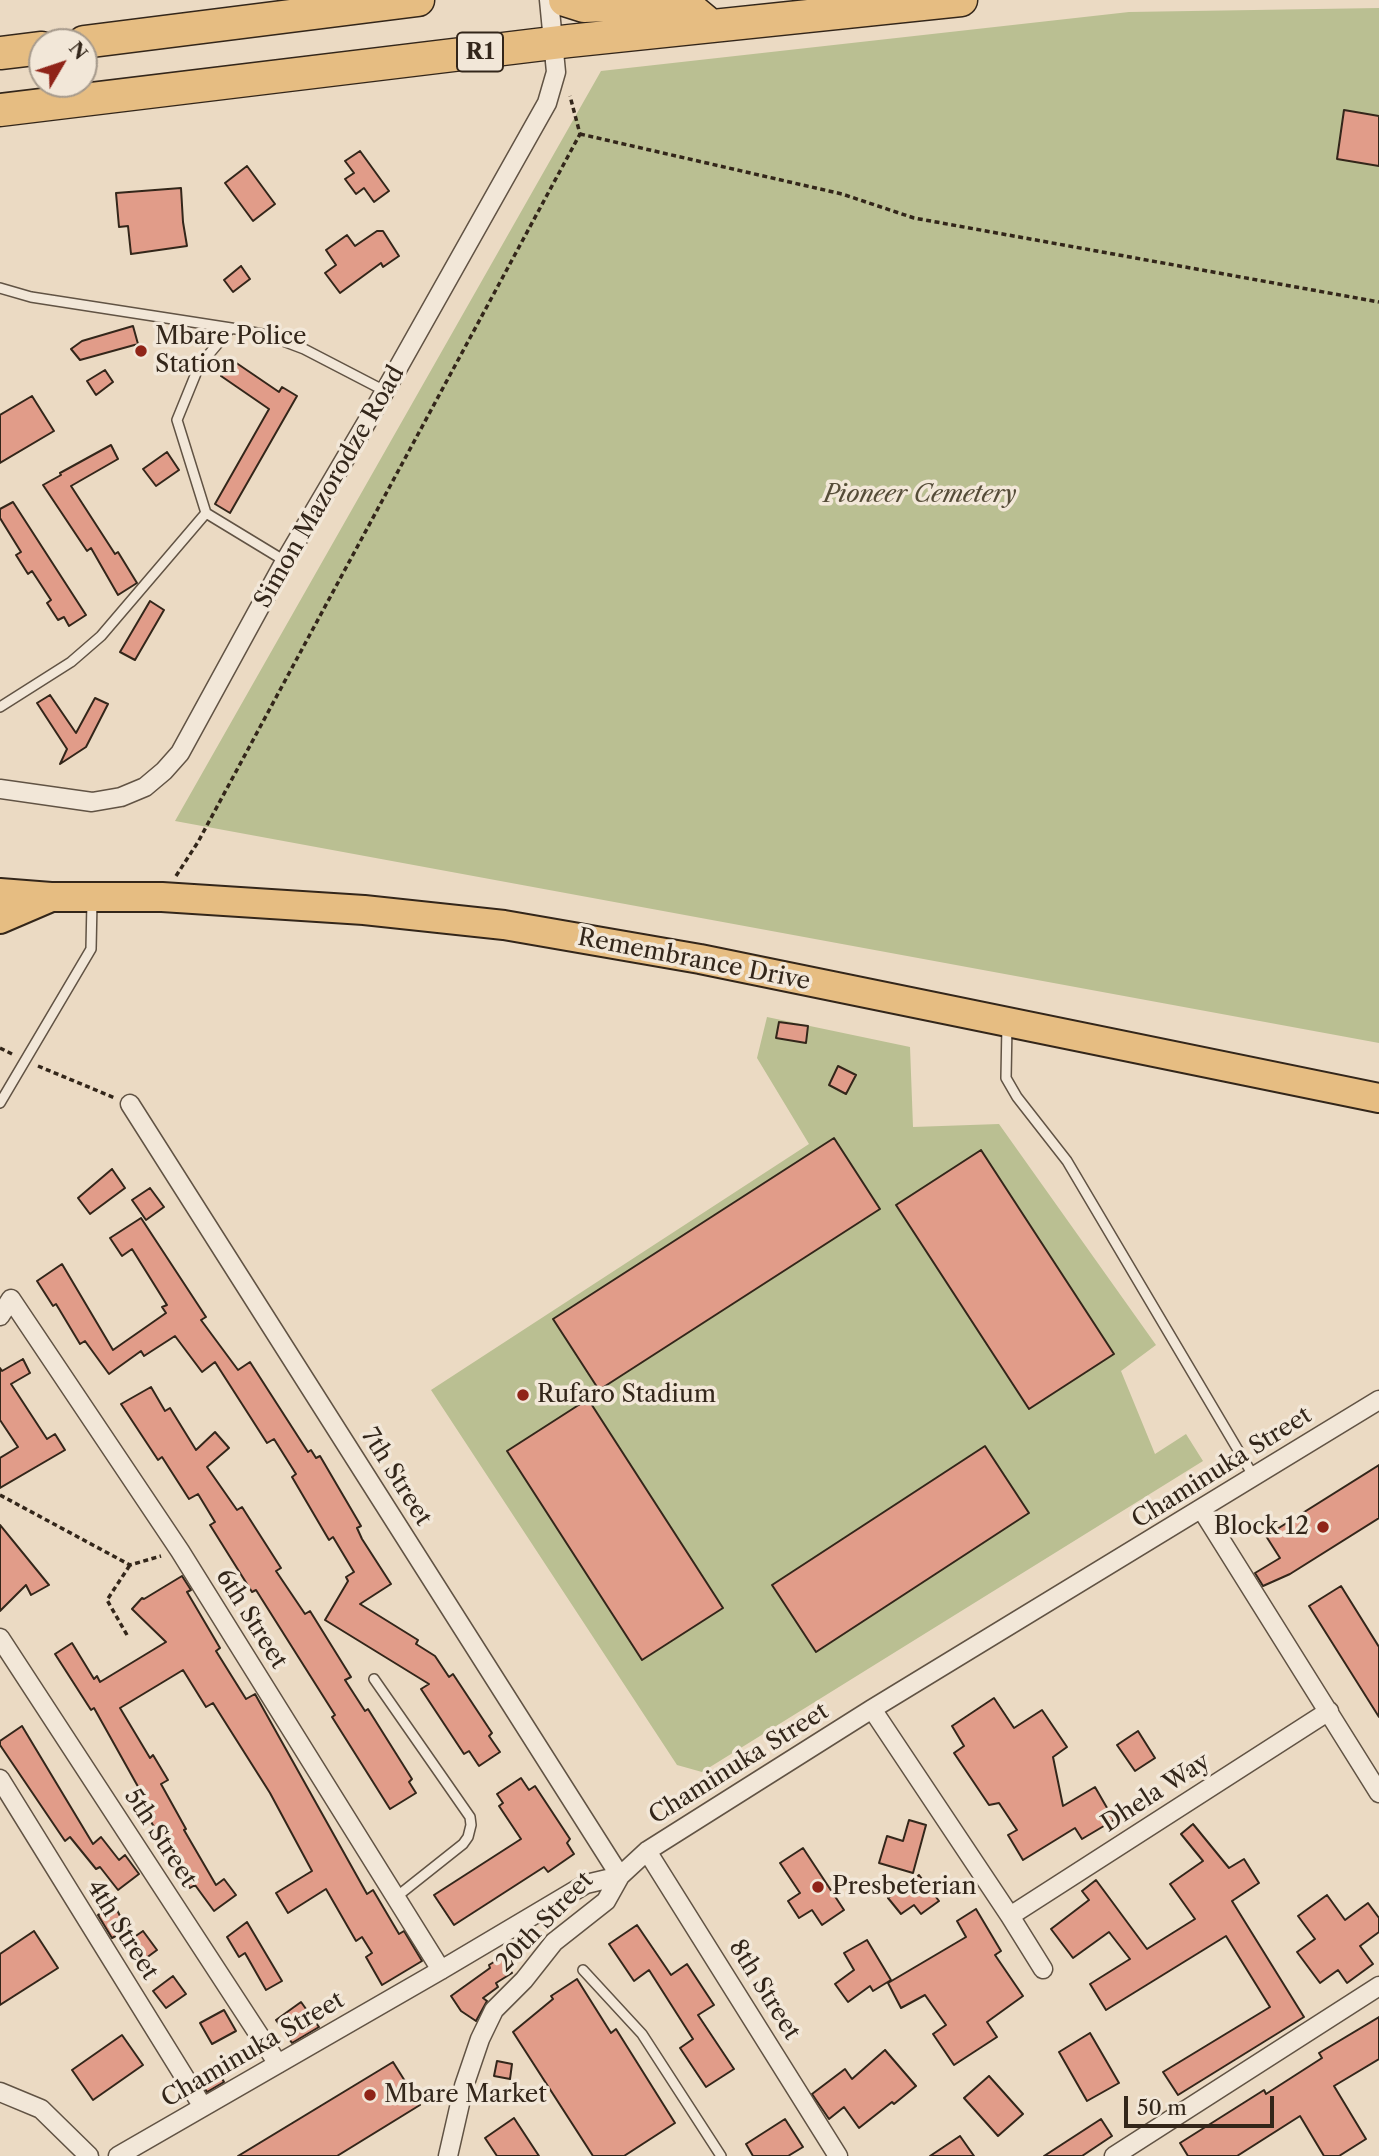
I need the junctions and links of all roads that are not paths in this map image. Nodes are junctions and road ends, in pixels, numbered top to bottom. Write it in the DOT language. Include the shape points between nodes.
graph roads {
  1 [pos="418,0"];
  2 [pos="549,0"];
  3 [pos="565,0"];
  4 [pos="961,0"];
  5 [pos="711,26"];
  6 [pos="98,40"];
  7 [pos="555,43"];
  8 [pos="28,50"];
  9 [pos="0,53"];
  10 [pos="0,110"];
  11 [pos="0,288"];
  12 [pos="231,328"];
  13 [pos="385,391"];
  14 [pos="206,513"];
  15 [pos="285,561"];
  16 [pos="0,707"];
  17 [pos="0,789"];
  18 [pos="0,893"];
  19 [pos="51,897"];
  20 [pos="92,897"];
  21 [pos="0,919"];
  22 [pos="1007,1023"];
  23 [pos="1379,1098"];
  24 [pos="0,1103"];
  25 [pos="130,1104"];
  26 [pos="0,1316"];
  27 [pos="1379,1400"];
  28 [pos="1255,1477"];
  29 [pos="1202,1510"];
  30 [pos="0,1638"];
  31 [pos="374,1679"];
  32 [pos="872,1709"];
  33 [pos="1329,1711"];
  34 [pos="0,1779"];
  35 [pos="1379,1793"];
  36 [pos="647,1851"];
  37 [pos="620,1876"];
  38 [pos="396,1898"];
  39 [pos="1010,1916"];
  40 [pos="583,1969"];
  41 [pos="1042,1969"];
  42 [pos="441,1970"];
  43 [pos="1379,1986"];
  44 [pos="278,2064"];
  45 [pos="0,2092"];
  46 [pos="203,2108"];
  47 [pos="89,2156"];
  48 [pos="118,2156"];
  49 [pos="448,2156"];
  50 [pos="721,2156"];
  51 [pos="838,2156"];
  52 [pos="1114,2156"];
  1 -- 6 [label="highway"];
  2 -- 7 [label="street, Simon Mazorodze Road"];
  3 -- 5 [label="highway" via="584,6 679,2"];
  4 -- 5 [label="highway, R1"];
  5 -- 7 [label="highway, R1"];
  7 -- 10 [label="highway, R1"];
  7 -- 13 [label="street, Simon Mazorodze Road" via="556,72 547,103"];
  8 -- 9 [label="highway"];
  11 -- 12 [label="lane" via="31,297"];
  12 -- 13 [label="lane" via="304,349"];
  12 -- 14 [label="lane" via="199,366 177,420"];
  13 -- 15 [label="street, Simon Mazorodze Road"];
  14 -- 15 [label="lane"];
  14 -- 16 [label="lane" via="101,636 71,662"];
  15 -- 17 [label="street, Simon Mazorodze Road" via="180,753 145,787 92,802"];
  18 -- 19 [label="main road, Remembrance Drive"];
  19 -- 20 [label="main road, Remembrance Drive"];
  19 -- 21 [label="main road"];
  20 -- 22 [label="main road, Remembrance Drive" via="364,910 504,925 700,959"];
  20 -- 24 [label="lane" via="91,949"];
  22 -- 23 [label="main road, Remembrance Drive"];
  22 -- 28 [label="lane" via="1006,1078 1067,1161"];
  25 -- 37 [label="street, 7th Street"];
  26 -- 38 [label="street, 6th Street" via="11,1299 180,1551"];
  27 -- 28 [label="street, Chaminuka Street"];
  28 -- 29 [label="street, Chaminuka Street"];
  29 -- 32 [label="street, Chaminuka Street"];
  29 -- 33 [label="street"];
  30 -- 44 [label="street, 5th Street"];
  31 -- 38 [label="lane" via="470,1817 471,1825 463,1844"];
  32 -- 36 [label="street, Chaminuka Street"];
  32 -- 39 [label="street"];
  33 -- 35 [label="street"];
  33 -- 39 [label="street, Dhela Way"];
  34 -- 46 [label="street, 4th Street"];
  36 -- 37 [label="street, Chaminuka Street"];
  36 -- 51 [label="street, 8th Street"];
  37 -- 42 [label="street, Chaminuka Street" via="586,1884"];
  37 -- 49 [label="street, 20th Street" via="606,1901 554,1942 494,2010 464,2086"];
  38 -- 42 [label="street, 6th Street"];
  39 -- 41 [label="street"];
  40 -- 50 [label="lane" via="642,2034"];
  42 -- 44 [label="street, Chaminuka Street"];
  43 -- 52 [label="street"];
  44 -- 46 [label="street, Chaminuka Street"];
  45 -- 47 [label="street" via="41,2109"];
  46 -- 48 [label="street, Chaminuka Street"];
}
